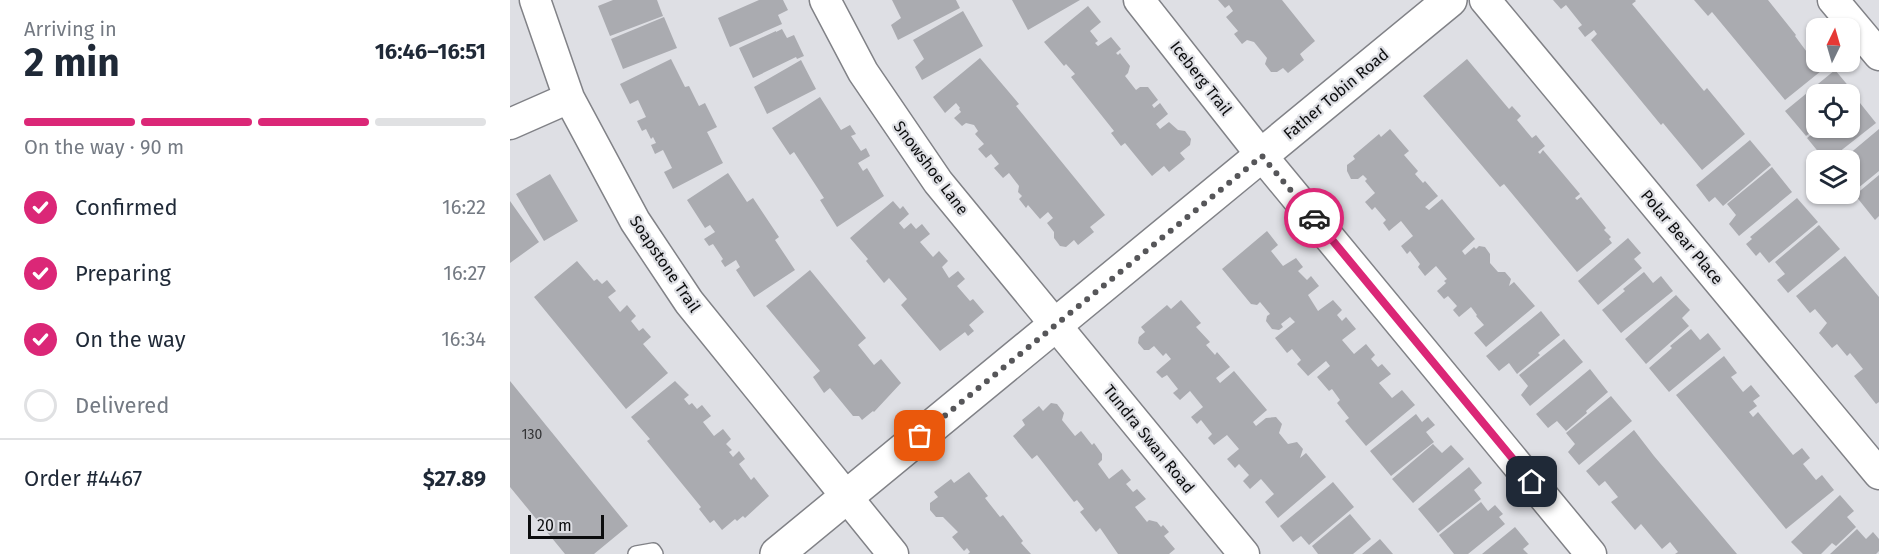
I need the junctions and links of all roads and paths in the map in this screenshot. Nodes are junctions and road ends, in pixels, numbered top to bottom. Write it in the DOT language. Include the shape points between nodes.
graph roads {
  1 [pos="535,0"];
  2 [pos="825,0"];
  3 [pos="1139,0"];
  4 [pos="1450,0"];
  5 [pos="1485,0"];
  6 [pos="1833,0"];
  7 [pos="1879,55"];
  8 [pos="569,98"];
  9 [pos="510,124"];
  10 [pos="1262,156"];
  11 [pos="1055,324"];
  12 [pos="1879,474"];
  13 [pos="847,498"];
  14 [pos="636,554"];
  15 [pos="655,554"];
  16 [pos="777,554"];
  17 [pos="893,554"];
  18 [pos="1244,554"];
  19 [pos="1591,554"];
  1 -- 8 [label="street, Soapstone Trail"];
  2 -- 11 [label="street, Snowshoe Lane" via="863,72 898,126 938,182"];
  3 -- 10 [label="street, Iceberg Trail"];
  4 -- 10 [label="street, Father Tobin Road"];
  5 -- 12 [label="street, Polar Bear Place"];
  6 -- 7 [label="street"];
  8 -- 9 [label="street"];
  8 -- 13 [label="street, Soapstone Trail" via="635,221 689,302"];
  10 -- 11 [label="street, Father Tobin Road"];
  10 -- 19 [label="street, Iceberg Trail"];
  11 -- 13 [label="street, Father Tobin Road"];
  11 -- 18 [label="street, Tundra Swan Road"];
  13 -- 16 [label="street, Father Tobin Road"];
  13 -- 17 [label="street, Soapstone Trail"];
  14 -- 15 [label="lane"];
}
